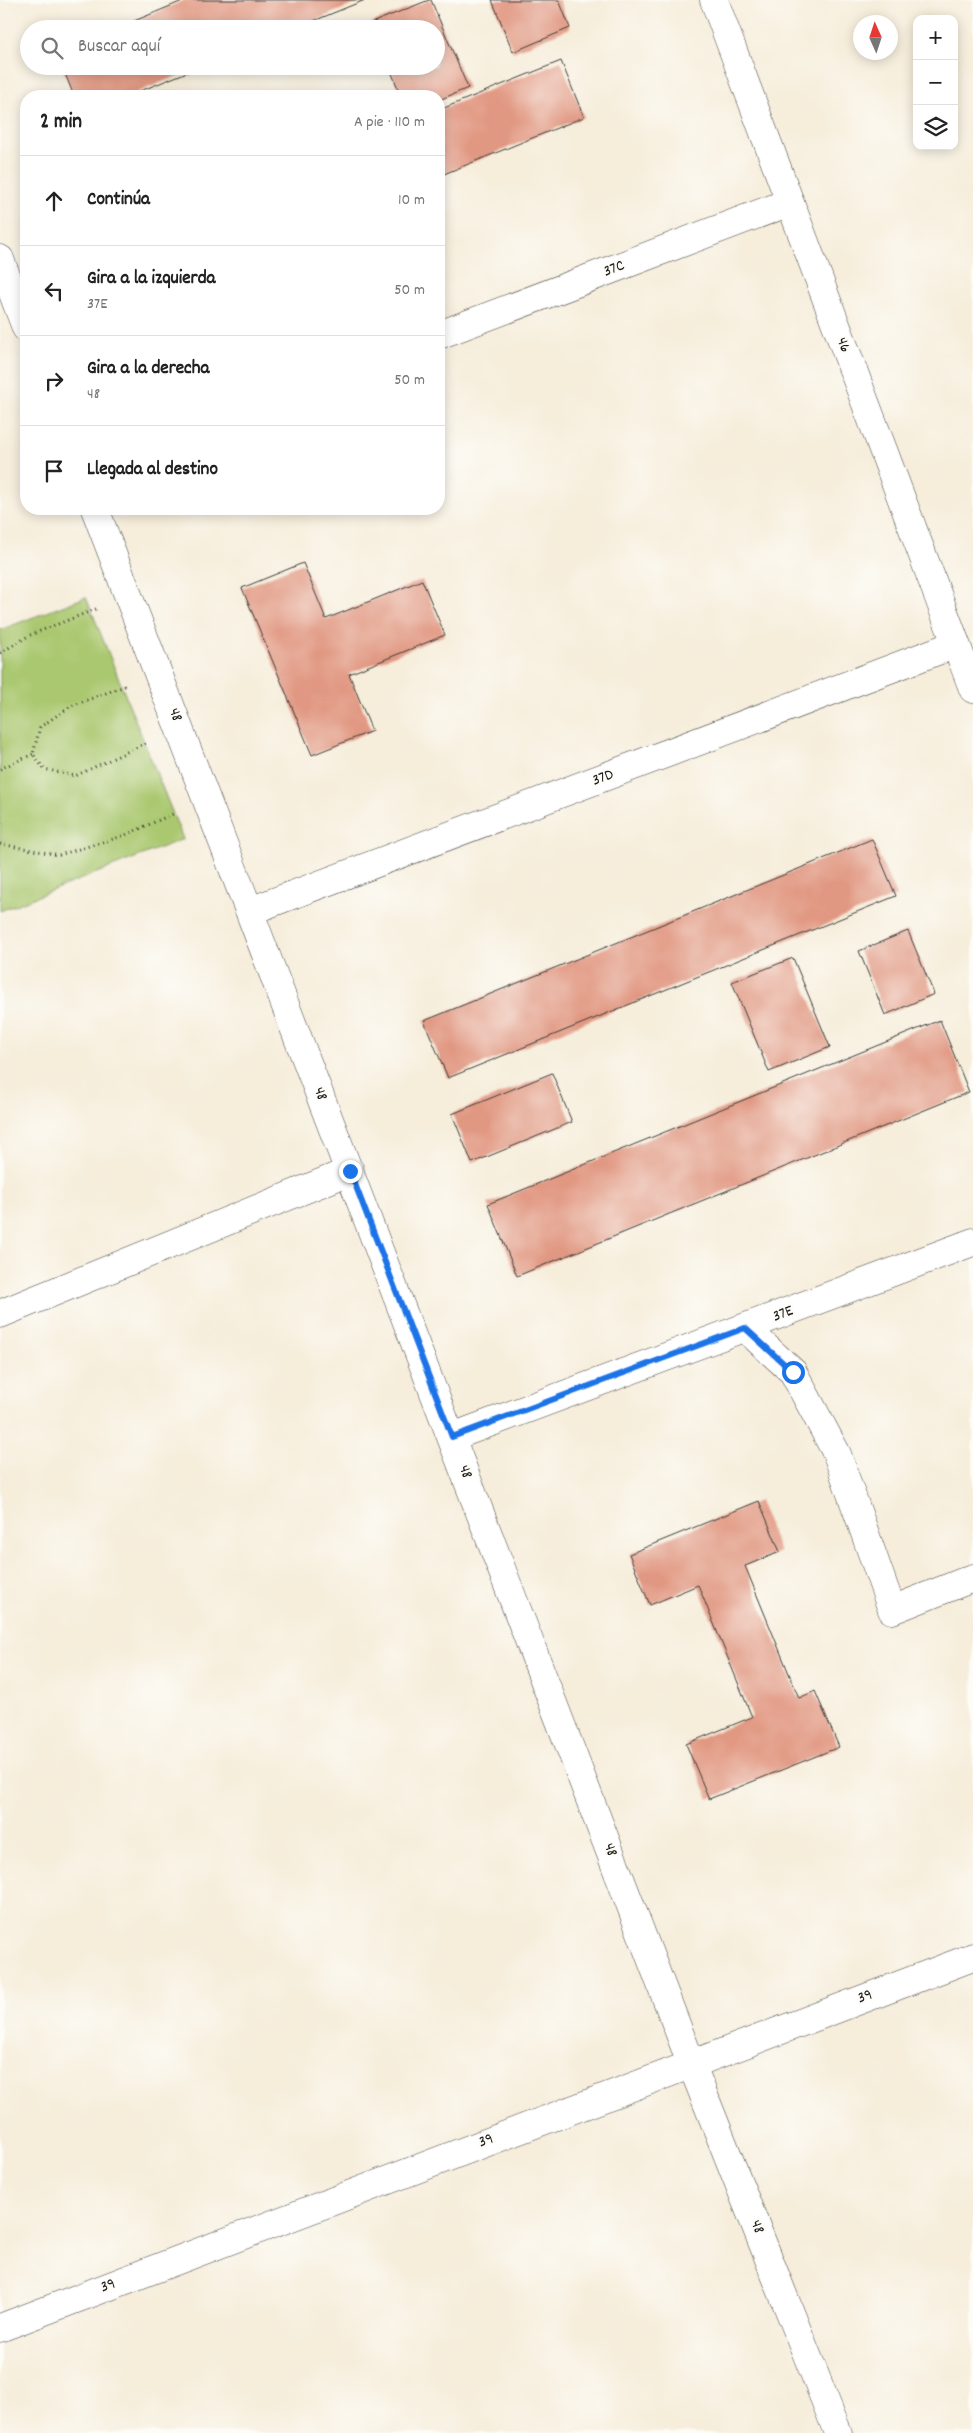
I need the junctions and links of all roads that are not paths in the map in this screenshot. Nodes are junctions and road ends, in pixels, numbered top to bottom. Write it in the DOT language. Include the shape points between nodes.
graph roads {
  1 [pos="714,0"];
  2 [pos="790,202"];
  3 [pos="0,259"];
  4 [pos="20,312"];
  5 [pos="445,334"];
  6 [pos="98,515"];
  7 [pos="956,644"];
  8 [pos="973,689"];
  9 [pos="250,911"];
  10 [pos="350,1171"];
  11 [pos="973,1242"];
  12 [pos="0,1314"];
  13 [pos="745,1328"];
  14 [pos="452,1437"];
  15 [pos="973,1578"];
  16 [pos="973,1957"];
  17 [pos="691,2063"];
  18 [pos="0,2328"];
  19 [pos="838,2433"];
  1 -- 2 [label="street, 46"];
  2 -- 5 [label="street, 37C"];
  2 -- 7 [label="street, 46"];
  3 -- 4 [label="street"];
  6 -- 9 [label="street, 48"];
  7 -- 8 [label="street, 46"];
  7 -- 9 [label="street, 37D"];
  9 -- 10 [label="street, 48"];
  10 -- 12 [label="street"];
  10 -- 14 [label="street, 48"];
  11 -- 13 [label="street, 37E"];
  13 -- 14 [label="street, 37E"];
  13 -- 15 [label="street" via="793,1372 837,1454 892,1610"];
  14 -- 17 [label="street, 48"];
  16 -- 17 [label="street, 39"];
  17 -- 18 [label="street, 39"];
  17 -- 19 [label="street, 48"];
}
